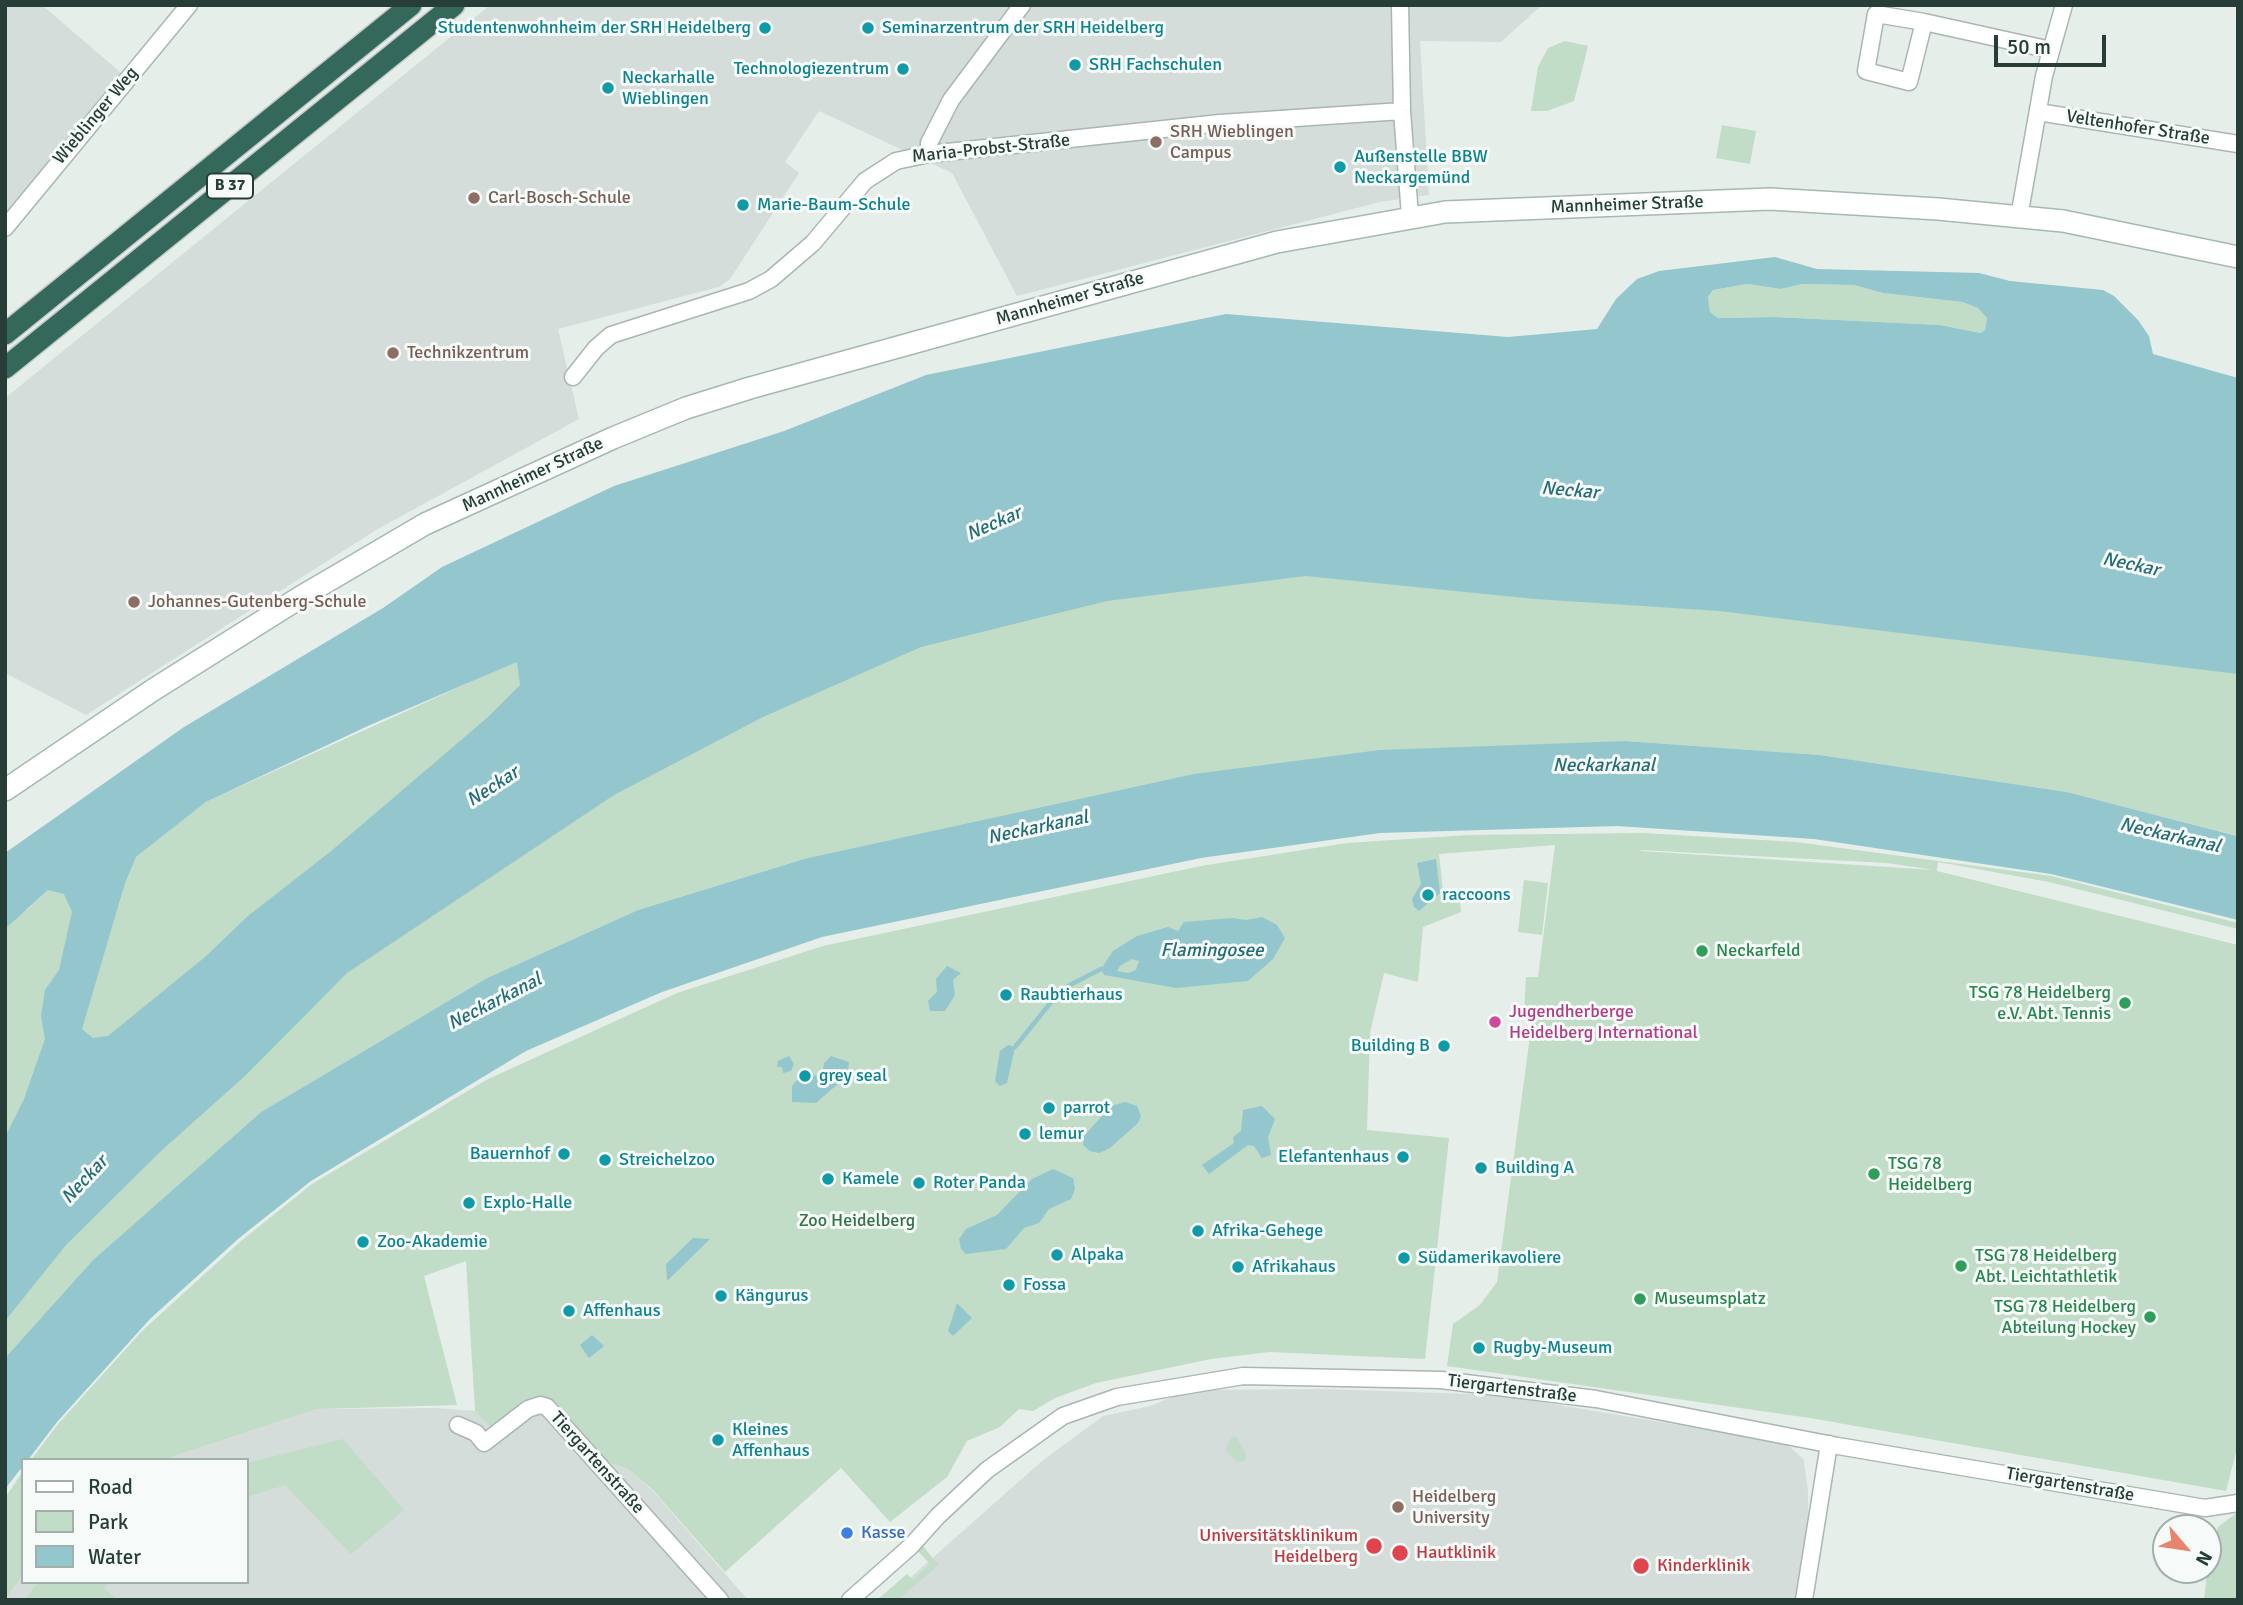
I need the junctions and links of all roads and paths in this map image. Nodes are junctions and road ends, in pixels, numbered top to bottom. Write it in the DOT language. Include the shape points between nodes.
graph roads {
  1 [pos="189,5"];
  2 [pos="411,5"];
  3 [pos="454,5"];
  4 [pos="1022,5"];
  5 [pos="1400,5"];
  6 [pos="2064,5"];
  7 [pos="1924,22"];
  8 [pos="2051,50"];
  9 [pos="1402,111"];
  10 [pos="2038,112"];
  11 [pos="2238,144"];
  12 [pos="929,154"];
  13 [pos="1410,216"];
  14 [pos="2019,217"];
  15 [pos="5,228"];
  16 [pos="2238,257"];
  17 [pos="5,334"];
  18 [pos="5,368"];
  19 [pos="573,377"];
  20 [pos="5,790"];
  21 [pos="458,1425"];
  22 [pos="1829,1444"];
  23 [pos="2238,1503"];
  24 [pos="720,1600"];
  25 [pos="850,1600"];
  26 [pos="1804,1600"];
  1 -- 15 [label="street, Wieblinger Weg"];
  2 -- 17 [label="highway, B 37"];
  3 -- 18 [label="highway, B 37"];
  4 -- 12 [label="street" via="951,100 929,143"];
  5 -- 9 [label="street"];
  6 -- 8 [label="street"];
  7 -- 7 [label="street" via="1876,14 1866,71 1909,82"];
  7 -- 8 [label="street"];
  8 -- 10 [label="street"];
  9 -- 12 [label="street, Maria-Probst-Straße" via="1220,123"];
  9 -- 13 [label="street"];
  10 -- 11 [label="street, Veltenhofer Straße"];
  10 -- 14 [label="street"];
  12 -- 19 [label="street, Maria-Probst-Straße" via="896,161 875,172 813,243 771,279 749,291 611,335"];
  13 -- 14 [label="street, Mannheimer Straße" via="1770,199"];
  13 -- 20 [label="street, Mannheimer Straße" via="1277,242 686,408 425,524 153,690"];
  14 -- 16 [label="street, Mannheimer Straße" via="2063,221"];
  21 -- 24 [label="street, Tiergartenstraße" via="476,1433 484,1443 528,1409 547,1407"];
  22 -- 23 [label="street, Tiergartenstraße" via="2205,1507"];
  22 -- 25 [label="street, Tiergartenstraße" via="1596,1399 1450,1381 1268,1374 1226,1378 1118,1397 1063,1416 987,1470"];
  22 -- 26 [label="street"];
}
